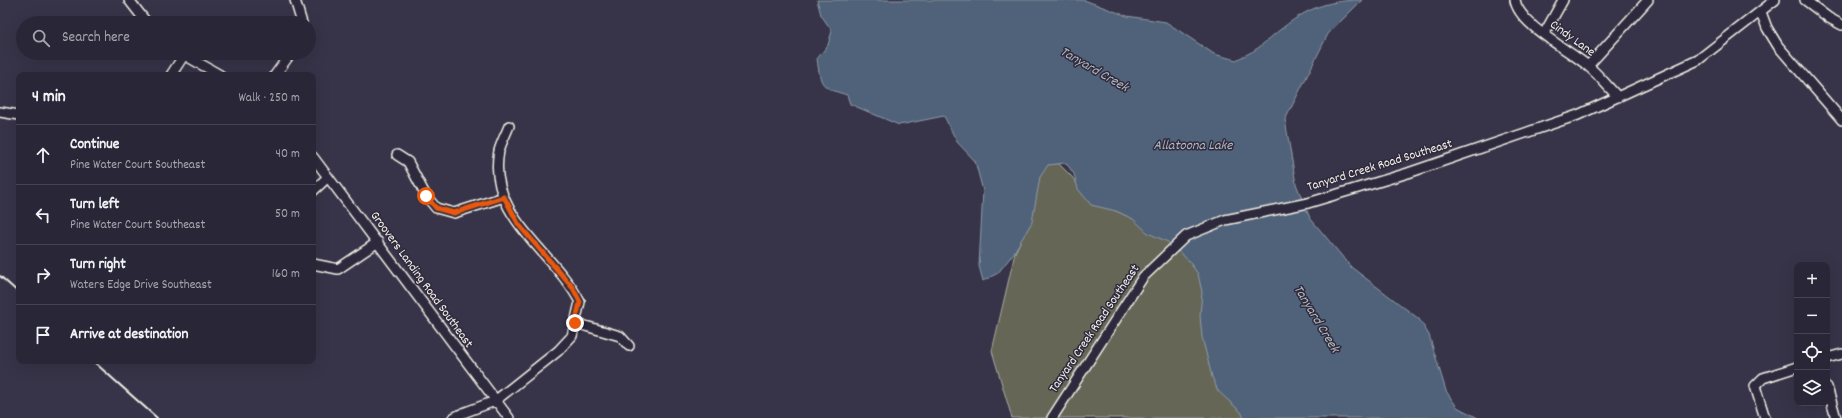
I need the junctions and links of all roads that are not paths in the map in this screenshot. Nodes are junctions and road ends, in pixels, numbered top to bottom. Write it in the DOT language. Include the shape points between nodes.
graph roads {
  1 [pos="129,0"];
  2 [pos="295,0"];
  3 [pos="1515,0"];
  4 [pos="1563,0"];
  5 [pos="1648,0"];
  6 [pos="1775,0"];
  7 [pos="1805,0"];
  8 [pos="1761,12"];
  9 [pos="142,16"];
  10 [pos="300,16"];
  11 [pos="1842,25"];
  12 [pos="1544,34"];
  13 [pos="180,60"];
  14 [pos="194,60"];
  15 [pos="286,60"];
  16 [pos="1588,66"];
  17 [pos="173,72"];
  18 [pos="215,72"];
  19 [pos="277,72"];
  20 [pos="1618,97"];
  21 [pos="0,112"];
  22 [pos="16,115"];
  23 [pos="1842,120"];
  24 [pos="509,126"];
  25 [pos="396,155"];
  26 [pos="316,161"];
  27 [pos="328,177"];
  28 [pos="316,188"];
  29 [pos="504,197"];
  30 [pos="378,242"];
  31 [pos="316,264"];
  32 [pos="575,323"];
  33 [pos="629,346"];
  34 [pos="1842,354"];
  35 [pos="1830,357"];
  36 [pos="1794,368"];
  37 [pos="1830,397"];
  38 [pos="495,401"];
  39 [pos="453,418"];
  40 [pos="509,418"];
  41 [pos="1052,418"];
  42 [pos="1765,418"];
  43 [pos="1836,418"];
  1 -- 9 [label="street"];
  2 -- 10 [label="street"];
  3 -- 12 [label="street, Cindy Lane" via="1519,12 1527,22"];
  4 -- 12 [label="street"];
  5 -- 16 [label="street"];
  6 -- 8 [label="street, Tanyard Creek Road Southeast"];
  7 -- 11 [label="street"];
  8 -- 20 [label="street, Tanyard Creek Road Southeast" via="1698,60"];
  8 -- 23 [label="street" via="1778,46"];
  12 -- 16 [label="street, Cindy Lane"];
  13 -- 17 [label="street"];
  14 -- 18 [label="street"];
  15 -- 19 [label="street"];
  16 -- 20 [label="street, Cindy Lane"];
  20 -- 41 [label="street, Tanyard Creek Road Southeast" via="1578,115 1408,173 1308,203 1226,220 1186,236 1143,277"];
  21 -- 22 [label="street"];
  24 -- 29 [label="street" via="499,151 498,179"];
  25 -- 29 [label="street" via="408,162 426,196 436,208 454,213"];
  26 -- 27 [label="street, Groovers Landing Road Southeast"];
  27 -- 28 [label="street"];
  27 -- 30 [label="street, Groovers Landing Road Southeast"];
  29 -- 32 [label="street" via="519,225 573,288 580,302"];
  30 -- 31 [label="street" via="338,268"];
  30 -- 38 [label="street, Groovers Landing Road Southeast"];
  32 -- 33 [label="street" via="620,336"];
  32 -- 38 [label="street" via="572,336 558,351"];
  34 -- 35 [label="street"];
  36 -- 42 [label="street" via="1763,378 1755,386"];
  37 -- 43 [label="street"];
  38 -- 39 [label="street"];
  38 -- 40 [label="street, Groovers Landing Road Southeast"];
}
